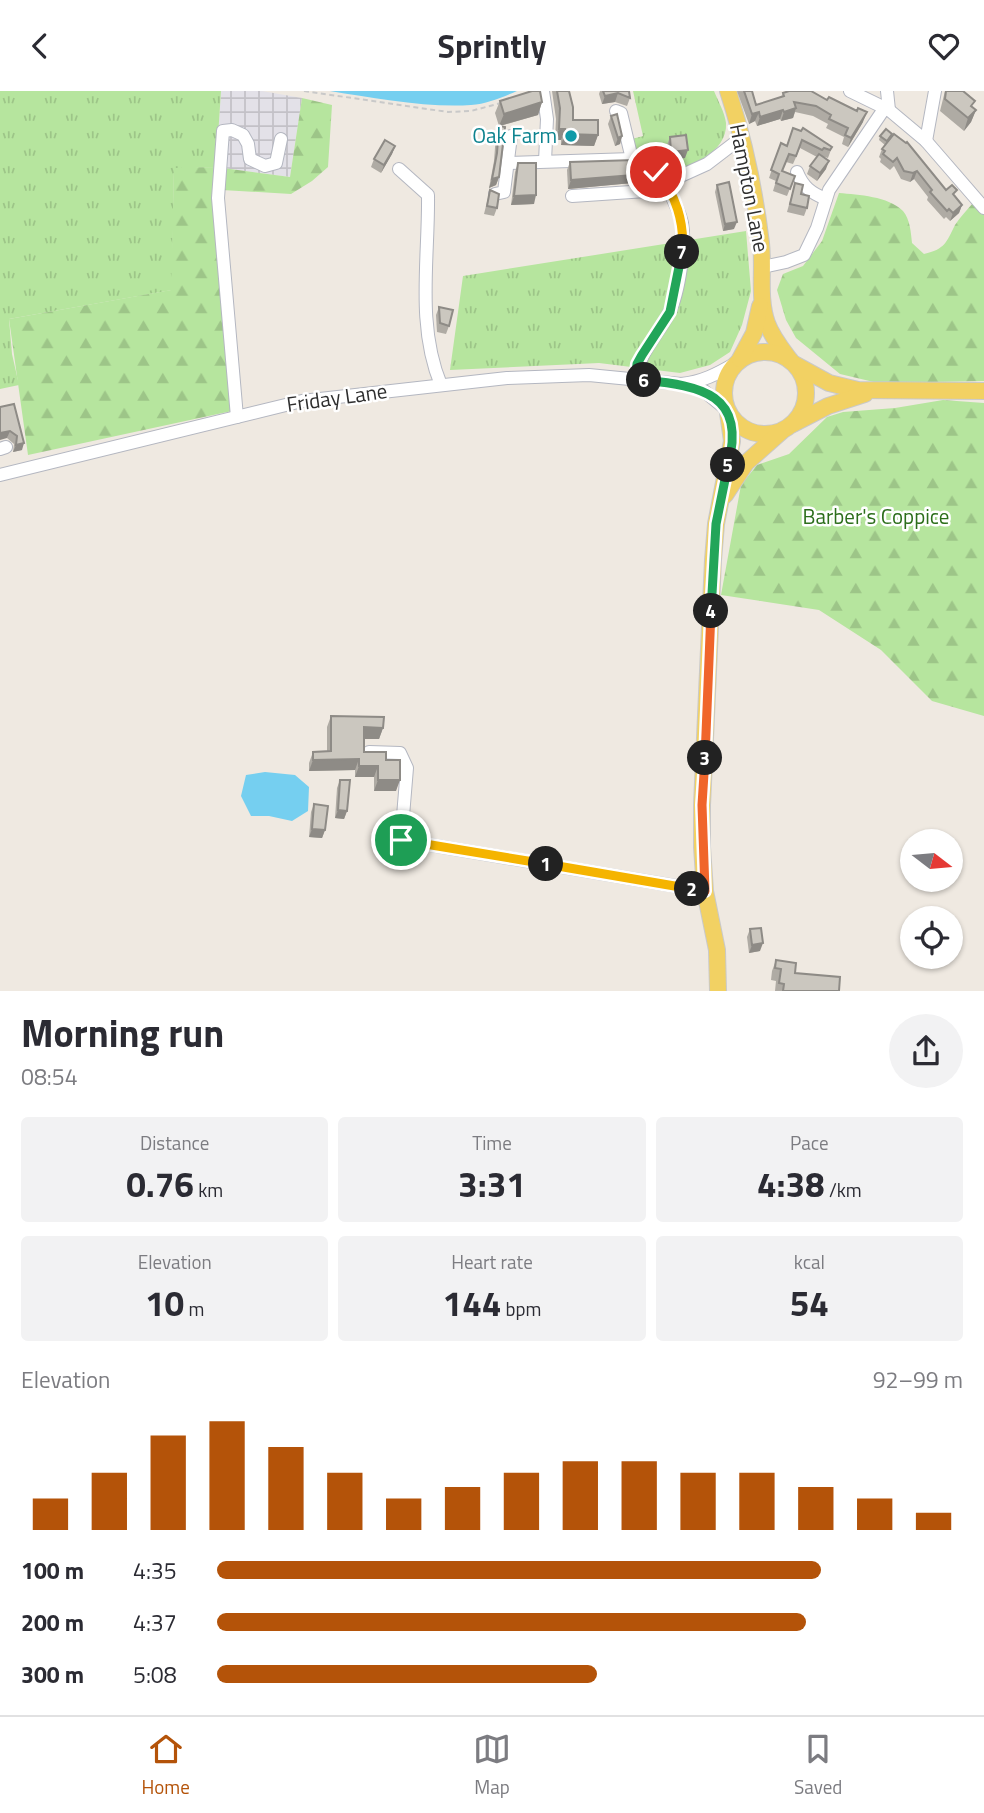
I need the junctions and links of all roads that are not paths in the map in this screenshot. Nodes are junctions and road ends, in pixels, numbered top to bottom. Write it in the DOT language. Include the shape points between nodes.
graph roads {
  1 [pos="542,91"];
  2 [pos="727,91"];
  3 [pos="850,91"];
  4 [pos="887,91"];
  5 [pos="935,91"];
  6 [pos="886,109"];
  7 [pos="616,111"];
  8 [pos="511,136"];
  9 [pos="741,138"];
  10 [pos="281,139"];
  11 [pos="926,141"];
  12 [pos="632,159"];
  13 [pos="545,161"];
  14 [pos="509,163"];
  15 [pos="399,169"];
  16 [pos="797,172"];
  17 [pos="666,183"];
  18 [pos="495,194"];
  19 [pos="572,196"];
  20 [pos="826,199"];
  21 [pos="984,208"];
  22 [pos="763,267"];
  23 [pos="762,287"];
  24 [pos="738,361"];
  25 [pos="793,363"];
  26 [pos="635,379"];
  27 [pos="681,384"];
  28 [pos="442,385"];
  29 [pos="874,391"];
  30 [pos="984,391"];
  31 [pos="727,411"];
  32 [pos="237,417"];
  33 [pos="788,427"];
  34 [pos="0,475"];
  35 [pos="719,509"];
  36 [pos="369,751"];
  37 [pos="705,891"];
  38 [pos="718,991"];
  1 -- 13 [label="street" via="547,119"];
  2 -- 9 [label="main road, Hampton Lane"];
  3 -- 6 [label="street"];
  4 -- 6 [label="street"];
  5 -- 11 [label="street"];
  6 -- 11 [label="street"];
  6 -- 20 [label="street"];
  7 -- 12 [label="street" via="621,113"];
  8 -- 14 [label="street"];
  9 -- 17 [label="street" via="707,164"];
  9 -- 22 [label="main road, Hampton Lane"];
  10 -- 32 [label="street" via="276,163 265,166 250,159 243,135 223,131 218,198"];
  11 -- 21 [label="street"];
  12 -- 13 [label="street"];
  12 -- 17 [label="street" via="644,160"];
  13 -- 14 [label="street"];
  14 -- 18 [label="street" via="505,193"];
  15 -- 28 [label="street" via="428,195 425,274 430,348"];
  16 -- 20 [label="street" via="802,184"];
  17 -- 19 [label="street" via="646,191"];
  17 -- 26 [label="street" via="682,221 682,257 670,312 637,364"];
  20 -- 22 [label="street" via="804,255"];
  22 -- 23 [label="main road, Hampton Lane"];
  23 -- 24 [label="main road, Hampton Lane" via="757,323"];
  23 -- 25 [label="main road, Hampton Lane" via="768,325"];
  24 -- 25 [label="main road" via="763,353"];
  24 -- 27 [label="street, Friday Lane" via="707,379"];
  24 -- 31 [label="main road" via="725,386"];
  25 -- 29 [label="main road" via="829,383"];
  25 -- 33 [label="main road" via="803,379 805,394 802,409"];
  26 -- 27 [label="street, Friday Lane"];
  26 -- 28 [label="street, Friday Lane" via="507,377"];
  27 -- 31 [label="street, Friday Lane" via="704,391"];
  28 -- 32 [label="street, Friday Lane" via="302,401"];
  29 -- 30 [label="main road"];
  29 -- 33 [label="main road" via="841,401"];
  31 -- 33 [label="main road" via="752,431 767,433"];
  31 -- 35 [label="main road" via="732,450"];
  32 -- 34 [label="street, Friday Lane"];
  33 -- 35 [label="main road" via="746,463"];
  35 -- 37 [label="main road" via="702,805"];
  36 -- 37 [label="street" via="400,754 407,768 401,840"];
  37 -- 38 [label="main road" via="717,950"];
}
